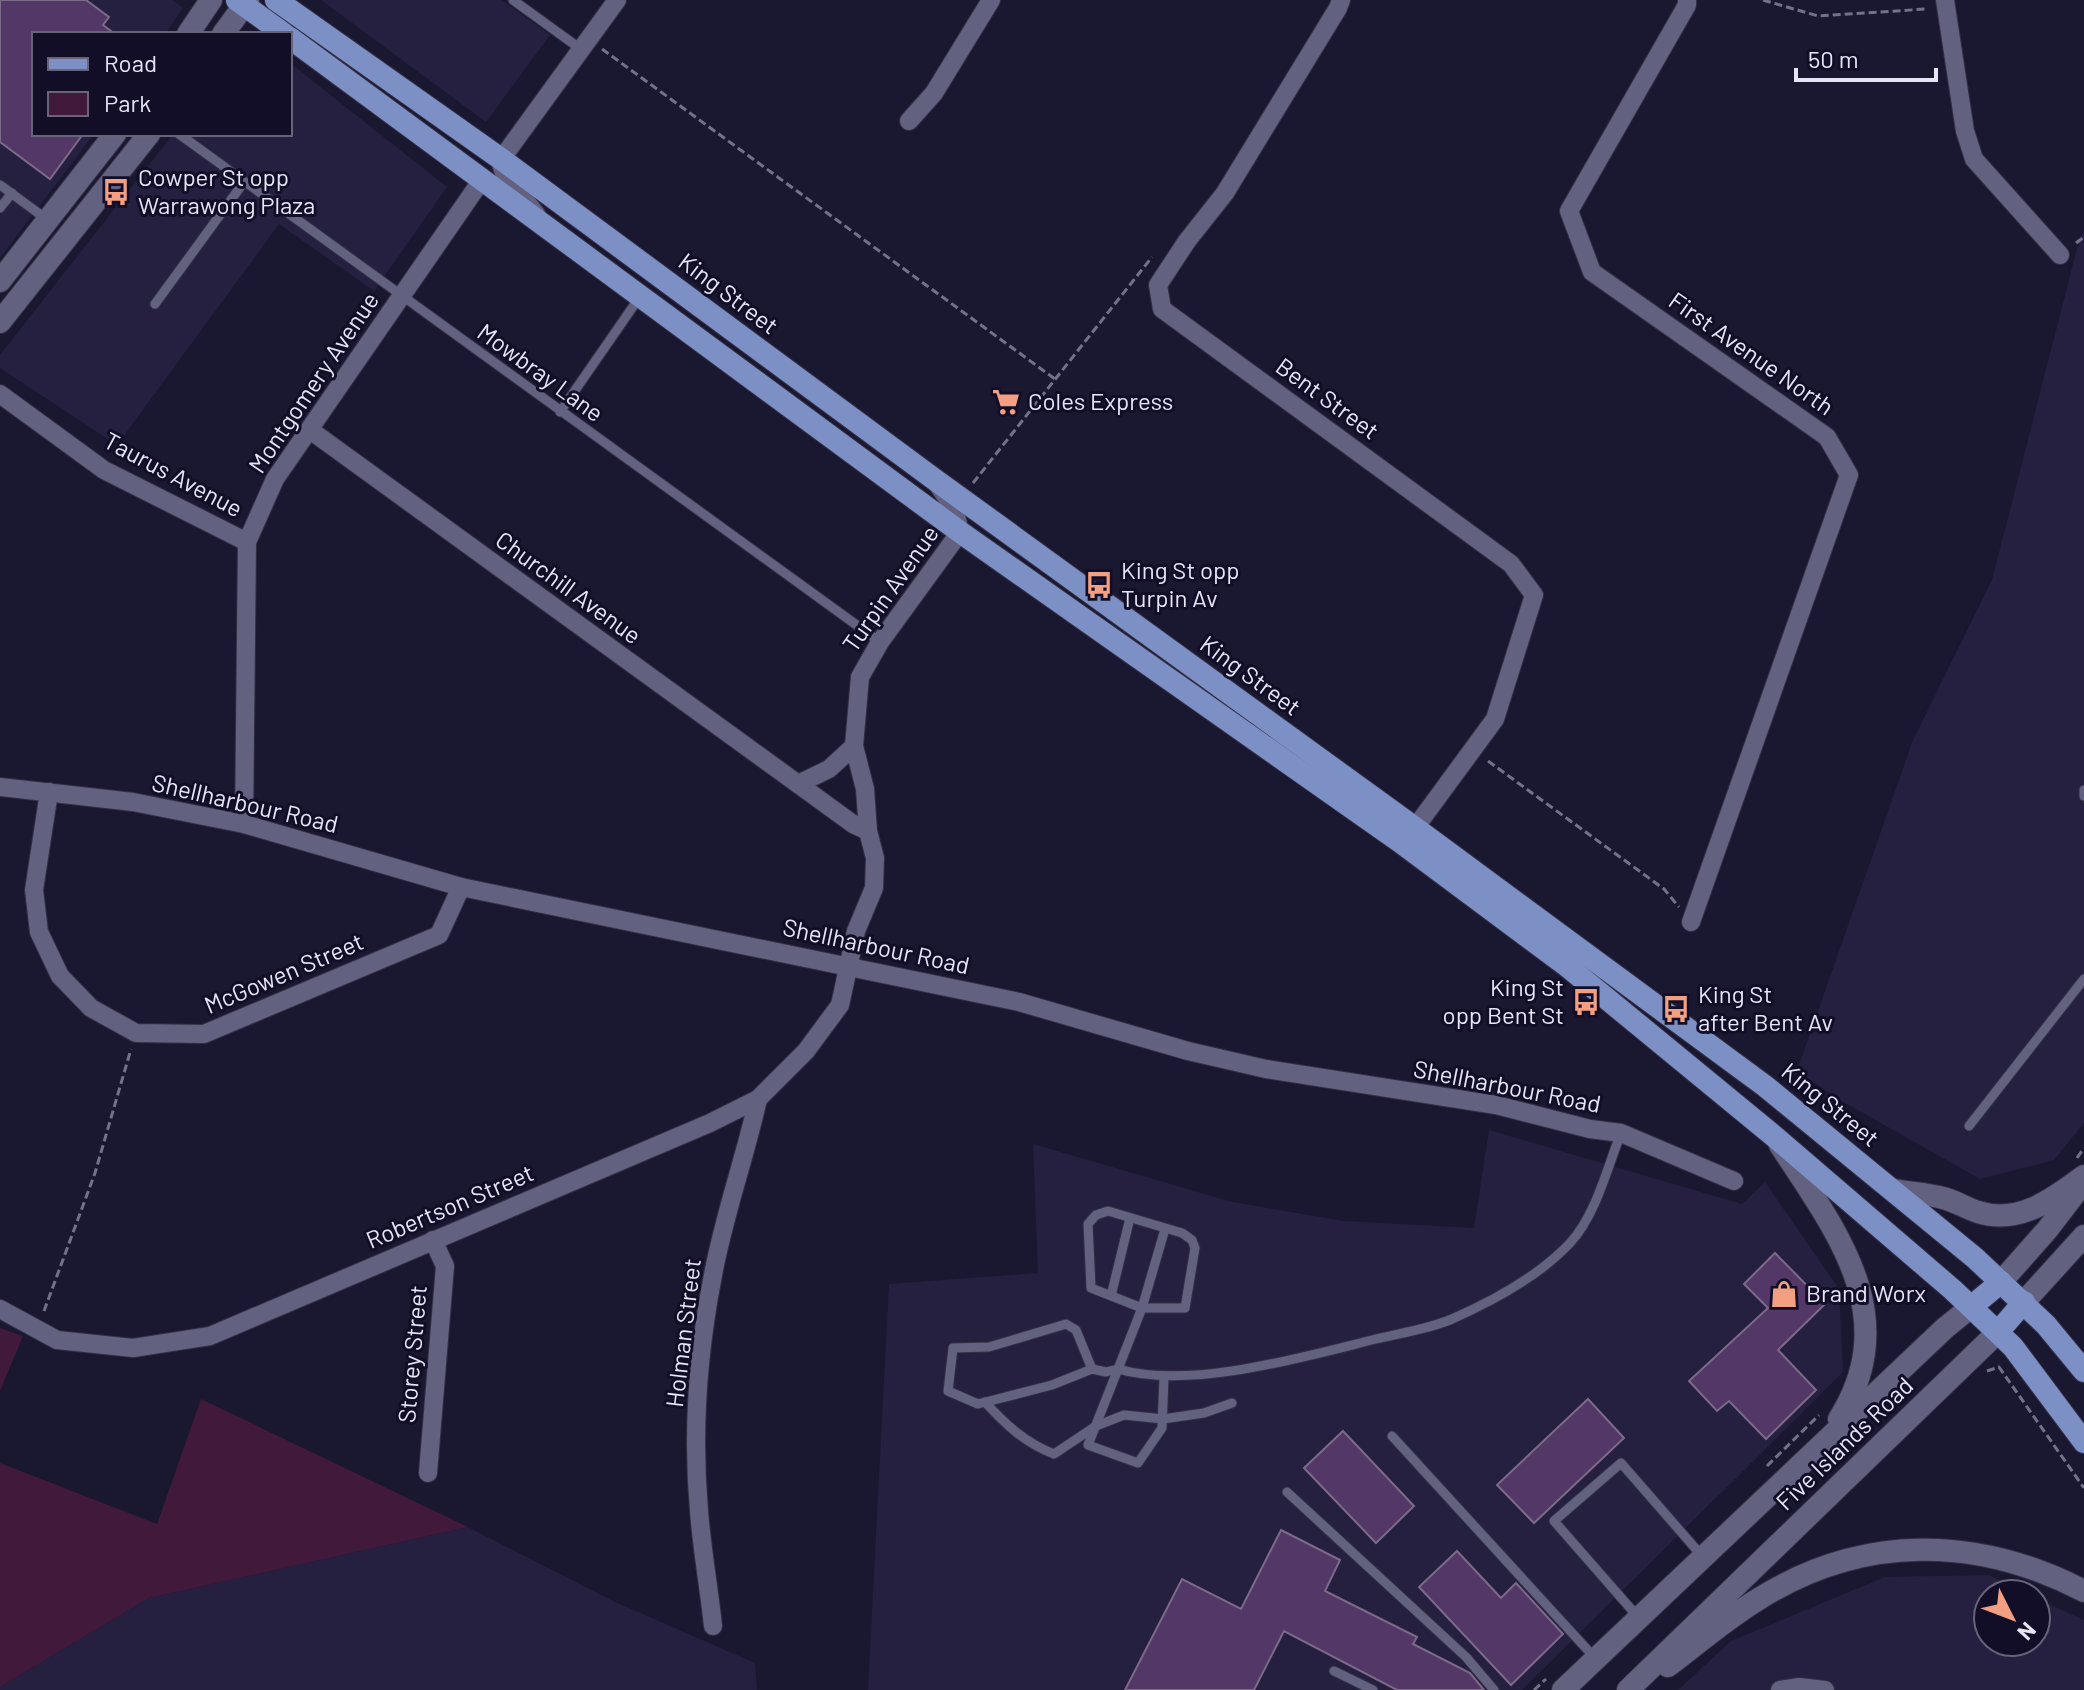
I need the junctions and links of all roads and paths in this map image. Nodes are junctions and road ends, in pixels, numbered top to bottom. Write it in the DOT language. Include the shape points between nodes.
graph roads {
  1 [pos="211,0"];
  2 [pos="276,0"];
  3 [pos="513,0"];
  4 [pos="617,0"];
  5 [pos="991,0"];
  6 [pos="1341,0"];
  7 [pos="1687,0"];
  8 [pos="1763,0"];
  9 [pos="243,2"];
  10 [pos="1945,4"];
  11 [pos="189,32"];
  12 [pos="224,32"];
  13 [pos="281,32"];
  14 [pos="292,39"];
  15 [pos="585,45"];
  16 [pos="909,121"];
  17 [pos="113,136"];
  18 [pos="147,136"];
  19 [pos="182,136"];
  20 [pos="501,159"];
  21 [pos="481,181"];
  22 [pos="244,182"];
  23 [pos="0,185"];
  24 [pos="12,193"];
  25 [pos="0,208"];
  26 [pos="49,221"];
  27 [pos="538,223"];
  28 [pos="1156,252"];
  29 [pos="2060,255"];
  30 [pos="0,281"];
  31 [pos="400,296"];
  32 [pos="155,304"];
  33 [pos="633,306"];
  34 [pos="0,322"];
  35 [pos="1055,379"];
  36 [pos="0,394"];
  37 [pos="560,412"];
  38 [pos="310,430"];
  39 [pos="934,479"];
  40 [pos="971,486"];
  41 [pos="960,532"];
  42 [pos="247,542"];
  43 [pos="880,642"];
  44 [pos="854,746"];
  45 [pos="1473,750"];
  46 [pos="798,784"];
  47 [pos="0,787"];
  48 [pos="49,792"];
  49 [pos="244,824"];
  50 [pos="1415,828"];
  51 [pos="868,831"];
  52 [pos="461,887"];
  53 [pos="1691,922"];
  54 [pos="849,966"];
  55 [pos="2084,979"];
  56 [pos="136,1033"];
  57 [pos="758,1099"];
  58 [pos="1969,1126"];
  59 [pos="1621,1133"];
  60 [pos="1775,1137"];
  61 [pos="2084,1178"];
  62 [pos="1734,1181"];
  63 [pos="1894,1190"];
  64 [pos="1130,1218"];
  65 [pos="1165,1229"];
  66 [pos="2084,1236"];
  67 [pos="433,1240"];
  68 [pos="2001,1282"];
  69 [pos="1111,1296"];
  70 [pos="2024,1302"];
  71 [pos="1971,1307"];
  72 [pos="1142,1308"];
  73 [pos="0,1309"];
  74 [pos="38,1329"];
  75 [pos="1998,1332"];
  76 [pos="1979,1364"];
  77 [pos="1092,1369"];
  78 [pos="1118,1369"];
  79 [pos="2084,1371"];
  80 [pos="1164,1377"];
  81 [pos="985,1402"];
  82 [pos="1232,1403"];
  83 [pos="1163,1419"];
  84 [pos="1096,1426"];
  85 [pos="1392,1436"];
  86 [pos="2084,1442"];
  87 [pos="1821,1447"];
  88 [pos="428,1473"];
  89 [pos="2084,1488"];
  90 [pos="1287,1492"];
  91 [pos="1702,1556"];
  92 [pos="2084,1591"];
  93 [pos="1638,1618"];
  94 [pos="713,1626"];
  95 [pos="1595,1658"];
  96 [pos="1334,1671"];
  97 [pos="1373,1690"];
  98 [pos="1494,1690"];
  99 [pos="1563,1690"];
  100 [pos="1628,1690"];
  101 [pos="1637,1690"];
  102 [pos="1780,1690"];
  103 [pos="1825,1690"];
  1 -- 11 [label="main road"];
  2 -- 20 [label="main road, King Street"];
  3 -- 15 [label="lane"];
  4 -- 15 [label="street"];
  5 -- 16 [label="street" via="934,93"];
  6 -- 45 [label="street, Bent Street" via="1225,193 1158,285 1162,309 1511,564 1534,595 1495,719"];
  7 -- 53 [label="street, First Avenue North" via="1569,211 1592,272 1827,437 1849,475"];
  8 -- 10 [label="path" via="1818,16"];
  9 -- 12 [label="main road"];
  9 -- 13 [label="main road"];
  10 -- 29 [label="street" via="1974,159"];
  14 -- 21 [label="main road, King Street"];
  15 -- 20 [label="street"];
  15 -- 35 [label="path"];
  17 -- 26 [label="main road"];
  18 -- 34 [label="main road"];
  19 -- 22 [label="lane, Mowbray Lane"];
  20 -- 27 [label="street" via="504,173 535,211"];
  20 -- 39 [label="main road, King Street"];
  21 -- 27 [label="main road, King Street"];
  21 -- 31 [label="street, Montgomery Avenue"];
  22 -- 31 [label="lane, Mowbray Lane"];
  22 -- 32 [label="lane"];
  23 -- 24 [label="lane"];
  24 -- 25 [label="lane"];
  24 -- 26 [label="lane"];
  26 -- 30 [label="main road"];
  27 -- 33 [label="main road, King Street"];
  28 -- 35 [label="path"];
  31 -- 37 [label="lane, Mowbray Lane"];
  31 -- 38 [label="street, Montgomery Avenue"];
  33 -- 37 [label="lane"];
  33 -- 41 [label="main road, King Street"];
  35 -- 40 [label="path"];
  36 -- 42 [label="street, Taurus Avenue" via="104,470"];
  37 -- 43 [label="lane, Mowbray Lane"];
  38 -- 42 [label="street, Montgomery Avenue" via="275,479"];
  38 -- 46 [label="street, Churchill Avenue"];
  39 -- 41 [label="street, Turpin Avenue" via="954,508"];
  39 -- 50 [label="main road, King Street"];
  41 -- 43 [label="street, Turpin Avenue"];
  41 -- 60 [label="main road, King Street" via="1411,849 1567,966"];
  42 -- 49 [label="street, Montgomery Avenue"];
  43 -- 44 [label="street, Turpin Avenue" via="860,677"];
  44 -- 46 [label="street" via="829,769"];
  44 -- 51 [label="street, Turpin Avenue"];
  45 -- 50 [label="street, Bent Street"];
  45 -- 53 [label="path" via="1664,889"];
  46 -- 51 [label="street, Churchill Avenue"];
  47 -- 48 [label="street, Shellharbour Road"];
  48 -- 49 [label="street, Shellharbour Road"];
  48 -- 56 [label="street, McGowen Street" via="34,890 39,932 60,976 81,998"];
  49 -- 52 [label="street, Shellharbour Road"];
  50 -- 63 [label="main road, King Street" via="1765,1086"];
  51 -- 54 [label="street, Turpin Avenue" via="875,858 874,888 856,931"];
  52 -- 54 [label="street, Shellharbour Road"];
  52 -- 56 [label="street, McGowen Street" via="439,935 204,1034"];
  54 -- 57 [label="street, Robertson Street" via="840,1005 806,1051"];
  54 -- 59 [label="street, Shellharbour Road" via="1019,1002 1266,1069 1496,1105"];
  55 -- 58 [label="lane"];
  56 -- 74 [label="path" via="95,1173"];
  57 -- 67 [label="street, Robertson Street"];
  57 -- 94 [label="street, Holman Street" via="713,1276 697,1387 699,1509"];
  59 -- 62 [label="street, Shellharbour Road"];
  59 -- 80 [label="lane" via="1596,1198 1571,1243 1483,1305 1449,1321 1275,1364"];
  60 -- 71 [label="main road, King Street"];
  60 -- 87 [label="main road" via="1841,1240 1865,1317 1859,1378"];
  61 -- 63 [label="main road" via="2048,1201 2003,1216"];
  61 -- 68 [label="main road"];
  63 -- 68 [label="main road, King Street"];
  64 -- 65 [label="lane"];
  64 -- 69 [label="lane"];
  64 -- 69 [label="lane" via="1108,1211 1088,1224 1091,1288"];
  65 -- 72 [label="lane"];
  65 -- 72 [label="lane" via="1182,1233 1195,1248 1185,1308"];
  66 -- 70 [label="main road"];
  67 -- 74 [label="street, Robertson Street" via="210,1336 133,1348 57,1340"];
  67 -- 88 [label="street, Storey Street" via="445,1266"];
  68 -- 70 [label="main road, King Street"];
  68 -- 71 [label="main road"];
  69 -- 72 [label="lane"];
  70 -- 75 [label="main road"];
  70 -- 79 [label="main road"];
  71 -- 75 [label="main road, King Street"];
  71 -- 87 [label="main road, Five Islands Road"];
  72 -- 78 [label="lane"];
  73 -- 74 [label="street, Robertson Street"];
  75 -- 86 [label="main road"];
  75 -- 100 [label="main road, Five Islands Road"];
  76 -- 89 [label="path" via="1985,1372 1999,1367"];
  77 -- 78 [label="lane"];
  77 -- 81 [label="lane"];
  77 -- 81 [label="lane" via="1076,1330 1066,1324 989,1347 953,1348 948,1391"];
  78 -- 80 [label="lane"];
  78 -- 84 [label="lane"];
  80 -- 83 [label="lane"];
  81 -- 84 [label="lane" via="1021,1436 1054,1454"];
  82 -- 83 [label="lane"];
  83 -- 84 [label="lane" via="1124,1415"];
  83 -- 84 [label="lane" via="1138,1463 1088,1445"];
  85 -- 95 [label="lane"];
  87 -- 91 [label="main road, Five Islands Road"];
  90 -- 98 [label="lane" via="1466,1657"];
  91 -- 93 [label="main road, Five Islands Road"];
  91 -- 93 [label="lane" via="1621,1463 1554,1521"];
  92 -- 101 [label="main road" via="1981,1553 1898,1550 1857,1558 1821,1568 1757,1600"];
  93 -- 95 [label="main road, Five Islands Road"];
  95 -- 99 [label="main road, Five Islands Road"];
  96 -- 97 [label="lane"];
  102 -- 103 [label="street"];
}
